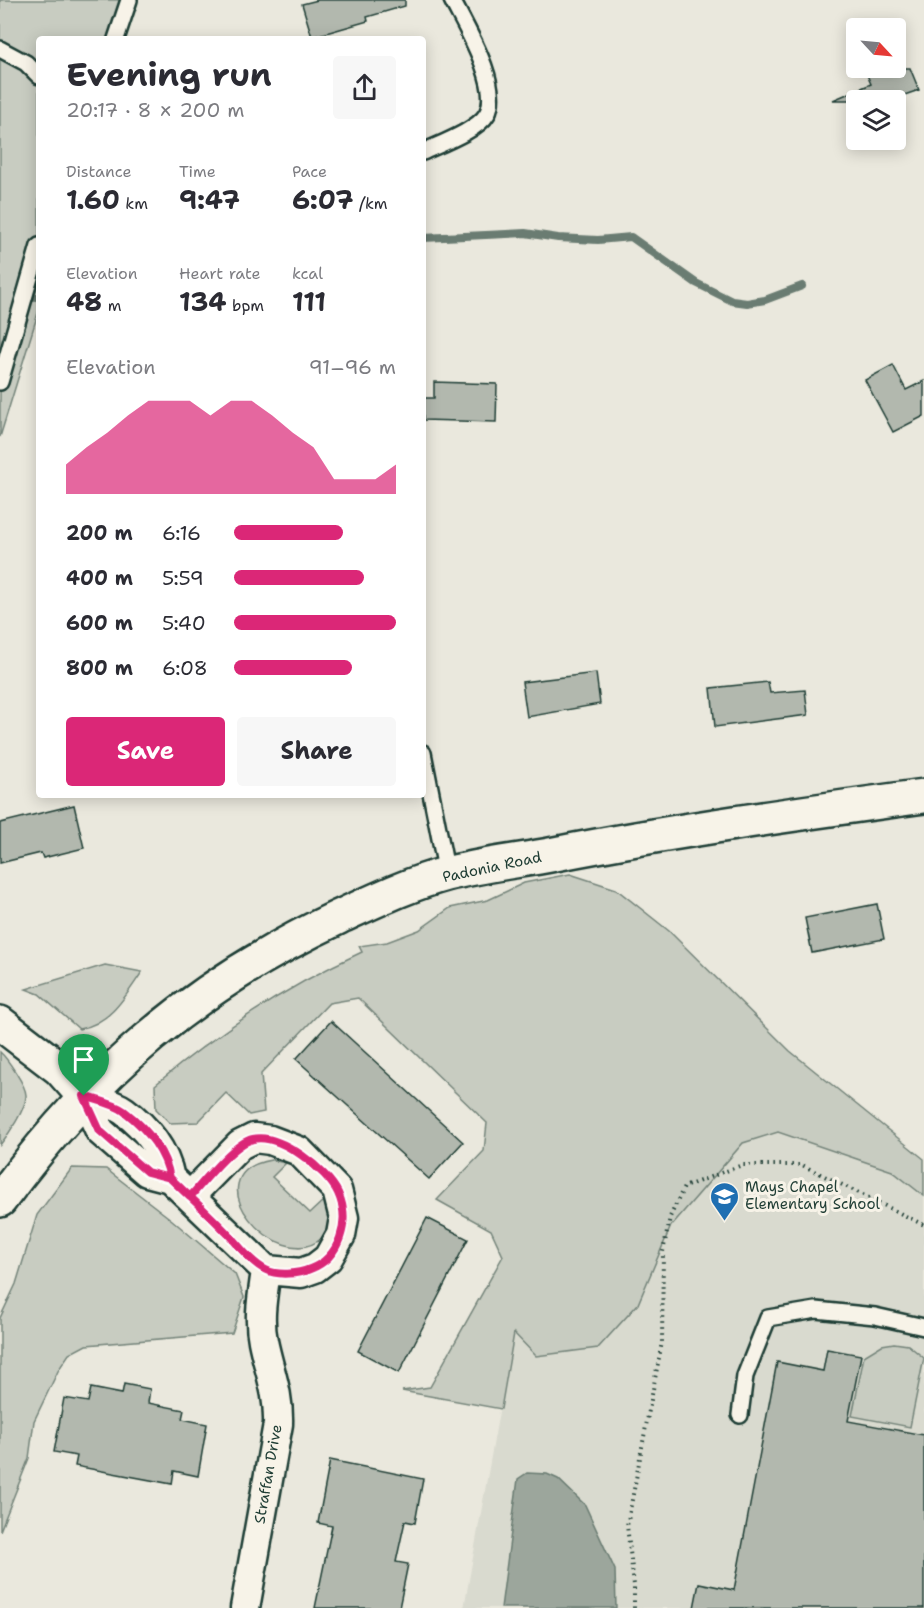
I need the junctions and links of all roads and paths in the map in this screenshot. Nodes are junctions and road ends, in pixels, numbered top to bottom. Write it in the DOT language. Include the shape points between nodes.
graph roads {
  1 [pos="129,0"];
  2 [pos="452,0"];
  3 [pos="117,36"];
  4 [pos="0,49"];
  5 [pos="36,73"];
  6 [pos="426,151"];
  7 [pos="36,256"];
  8 [pos="0,382"];
  9 [pos="426,768"];
  10 [pos="924,795"];
  11 [pos="447,874"];
  12 [pos="0,1023"];
  13 [pos="84,1096"];
  14 [pos="180,1187"];
  15 [pos="0,1200"];
  16 [pos="924,1225"];
  17 [pos="266,1270"];
  18 [pos="924,1327"];
  19 [pos="740,1415"];
  20 [pos="245,1608"];
  21 [pos="634,1608"];
  1 -- 3 [label="lane"];
  2 -- 6 [label="lane" via="484,67 491,94 487,114 470,129"];
  4 -- 5 [label="lane"];
  7 -- 8 [label="lane"];
  9 -- 11 [label="lane"];
  10 -- 11 [label="main road, Padonia Road" via="613,843"];
  11 -- 13 [label="main road, Padonia Road" via="384,896 251,963 196,998"];
  12 -- 13 [label="main road" via="60,1069"];
  13 -- 14 [label="street" via="100,1131 147,1172"];
  13 -- 15 [label="main road, Padonia Road" via="34,1153"];
  14 -- 17 [label="street"];
  14 -- 17 [label="street" via="254,1138 299,1151 337,1190 344,1218 341,1235 328,1258 315,1268 301,1273"];
  16 -- 21 [label="path" via="802,1165 742,1165 684,1187 670,1217 663,1252 662,1342 627,1526"];
  17 -- 20 [label="street, Straffan Drive" via="262,1339 278,1401 278,1424"];
  18 -- 19 [label="lane" via="874,1316 816,1310 768,1318 745,1376"];
}
